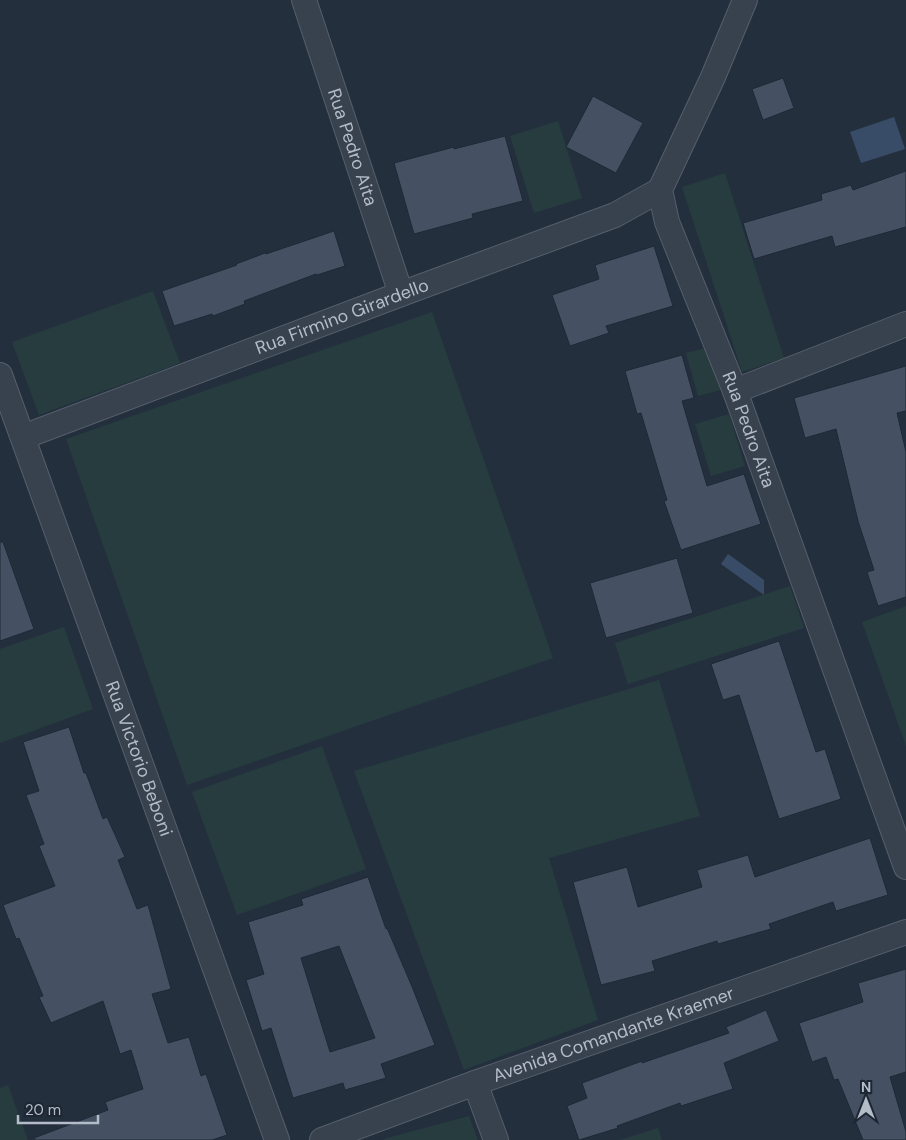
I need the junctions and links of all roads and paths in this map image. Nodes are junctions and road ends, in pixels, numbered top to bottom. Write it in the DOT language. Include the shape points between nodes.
graph roads {
  1 [pos="304,0"];
  2 [pos="746,0"];
  3 [pos="660,190"];
  4 [pos="401,294"];
  5 [pos="906,324"];
  6 [pos="0,375"];
  7 [pos="735,391"];
  8 [pos="23,437"];
  9 [pos="906,867"];
  10 [pos="906,932"];
  11 [pos="475,1083"];
  12 [pos="277,1140"];
  13 [pos="322,1140"];
  14 [pos="496,1140"];
  1 -- 4 [label="street, Rua Pedro Aita"];
  2 -- 3 [label="street"];
  3 -- 4 [label="street, Rua Firmino Girardello" via="615,215"];
  3 -- 7 [label="street, Rua Pedro Aita" via="667,222"];
  4 -- 8 [label="street, Rua Firmino Girardello"];
  5 -- 7 [label="street"];
  6 -- 8 [label="street, Rua Victorio Beboni"];
  7 -- 9 [label="street, Rua Pedro Aita"];
  8 -- 12 [label="street, Rua Victorio Beboni"];
  10 -- 11 [label="street, Avenida Comandante Kraemer"];
  11 -- 13 [label="street, Avenida Comandante Kraemer"];
  11 -- 14 [label="street"];
}
